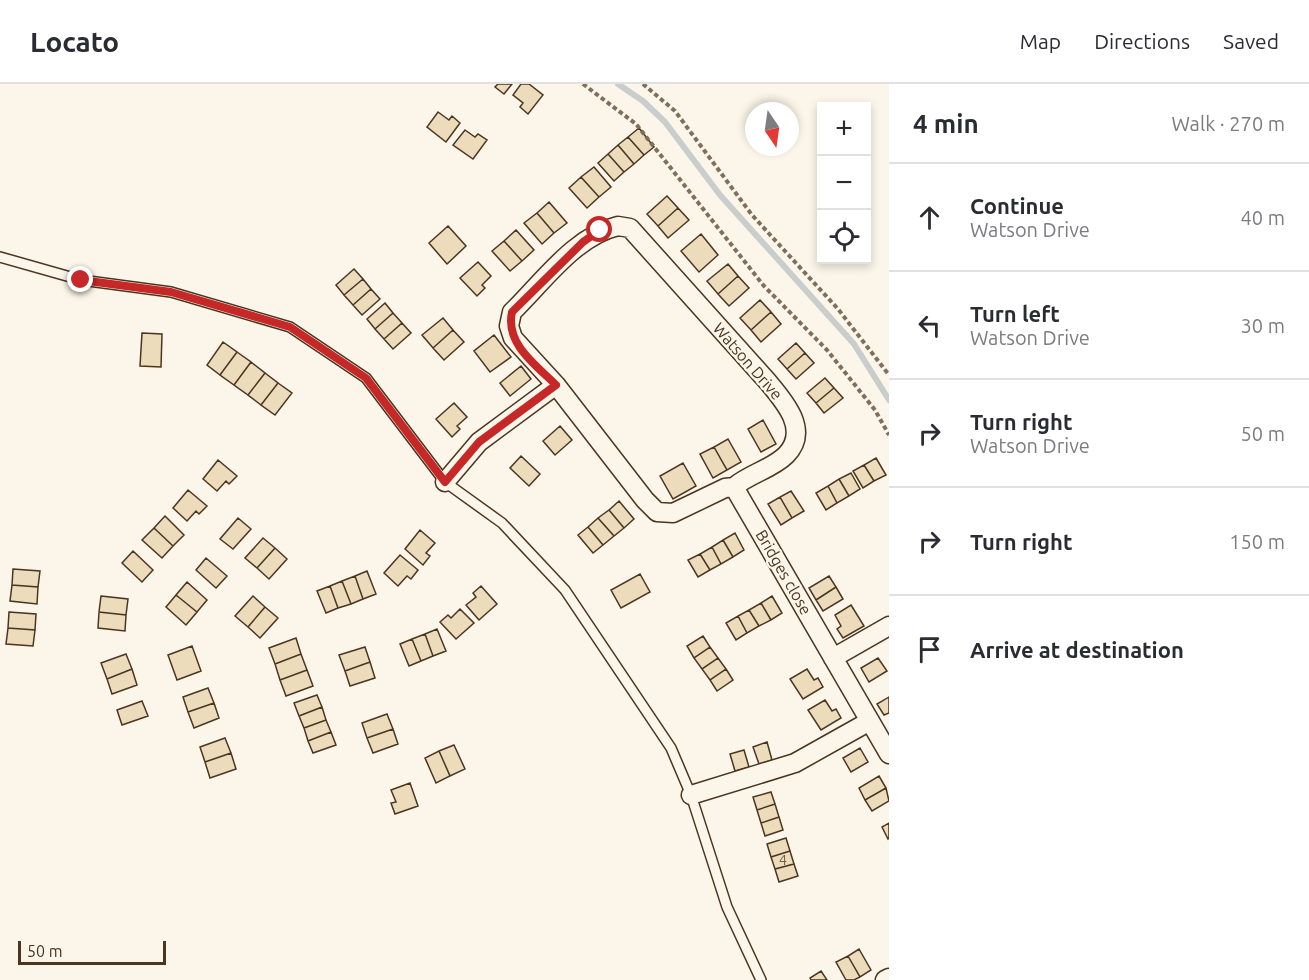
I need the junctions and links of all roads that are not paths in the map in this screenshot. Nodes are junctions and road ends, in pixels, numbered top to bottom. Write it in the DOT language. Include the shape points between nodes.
graph roads {
  1 [pos="0,257"];
  2 [pos="556,385"];
  3 [pos="445,482"];
  4 [pos="734,487"];
  5 [pos="889,626"];
  6 [pos="833,658"];
  7 [pos="870,721"];
  8 [pos="889,754"];
  9 [pos="691,795"];
  10 [pos="761,980"];
  1 -- 3 [label="lane" via="81,280 171,292 290,327 366,378"];
  2 -- 3 [label="street" via="479,442"];
  2 -- 4 [label="street, Watson Drive" via="657,512 673,513"];
  2 -- 4 [label="street, Watson Drive" via="513,338 509,326 512,312 591,236 618,226 630,228 782,399 793,418 797,440 786,456"];
  3 -- 9 [label="lane" via="502,523 565,590 671,748"];
  4 -- 6 [label="street, Bridges close"];
  5 -- 6 [label="street"];
  6 -- 7 [label="street, Bridges close"];
  7 -- 8 [label="street, Bridges close"];
  7 -- 9 [label="street" via="795,763"];
  9 -- 10 [label="lane" via="727,907"];
}
